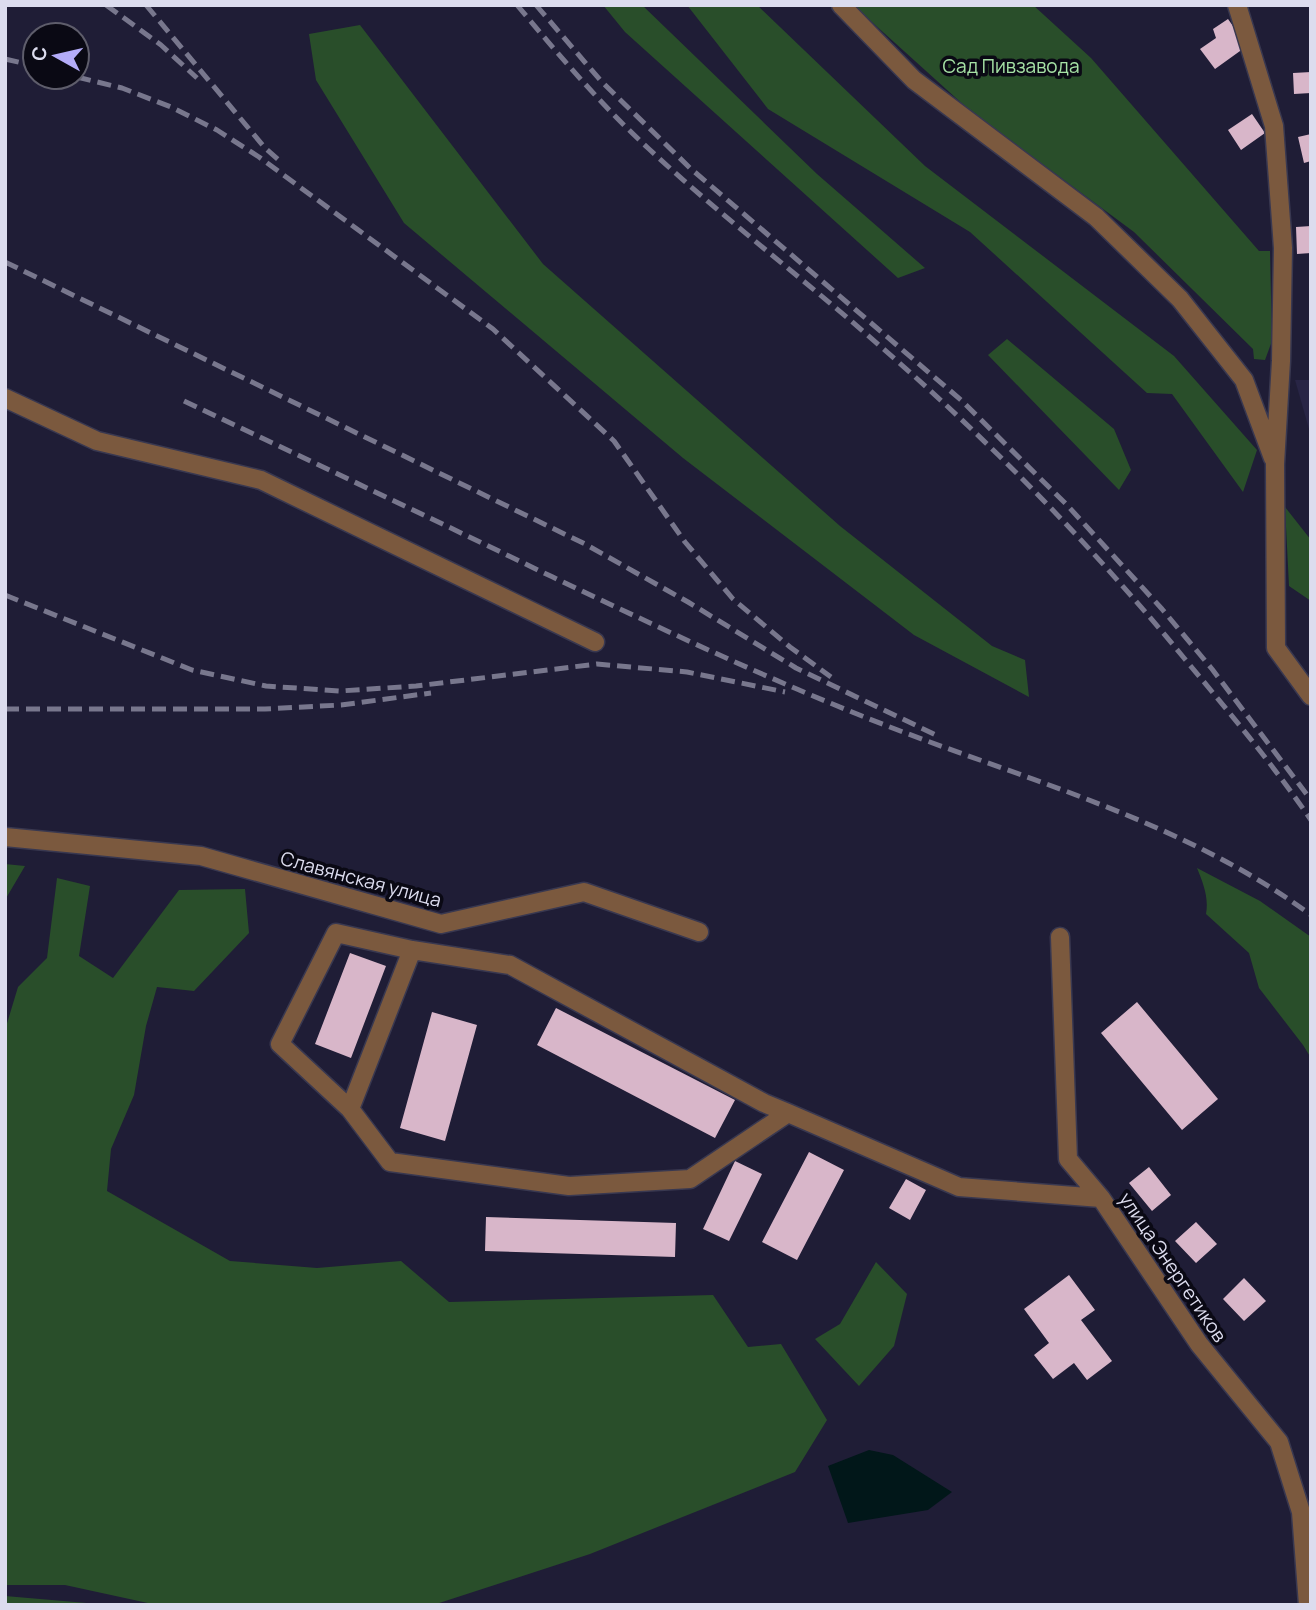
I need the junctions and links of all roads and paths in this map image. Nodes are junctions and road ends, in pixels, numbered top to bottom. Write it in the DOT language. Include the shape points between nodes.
graph roads {
  1 [pos="841,5"];
  2 [pos="1237,5"];
  3 [pos="5,398"];
  4 [pos="1275,464"];
  5 [pos="595,642"];
  6 [pos="1311,696"];
  7 [pos="5,837"];
  8 [pos="699,932"];
  9 [pos="1060,937"];
  10 [pos="412,950"];
  11 [pos="350,1109"];
  12 [pos="788,1113"];
  13 [pos="1101,1198"];
  14 [pos="1308,1605"];
  1 -- 4 [label="street" via="914,80 1096,217 1180,299 1244,380"];
  2 -- 4 [label="street" via="1274,126 1283,248"];
  3 -- 5 [label="street" via="97,441 261,480"];
  4 -- 6 [label="street" via="1276,648"];
  7 -- 8 [label="street, Славянская улица" via="201,856 441,924 584,892"];
  9 -- 13 [label="street, улица Энергетиков" via="1068,1159"];
  10 -- 11 [label="street"];
  10 -- 11 [label="street" via="336,933 280,1044"];
  10 -- 12 [label="street" via="510,965"];
  11 -- 12 [label="street" via="390,1162 569,1186 690,1179"];
  12 -- 13 [label="street" via="959,1187"];
  13 -- 14 [label="street, улица Энергетиков" via="1199,1344 1279,1443 1301,1512"];
}
